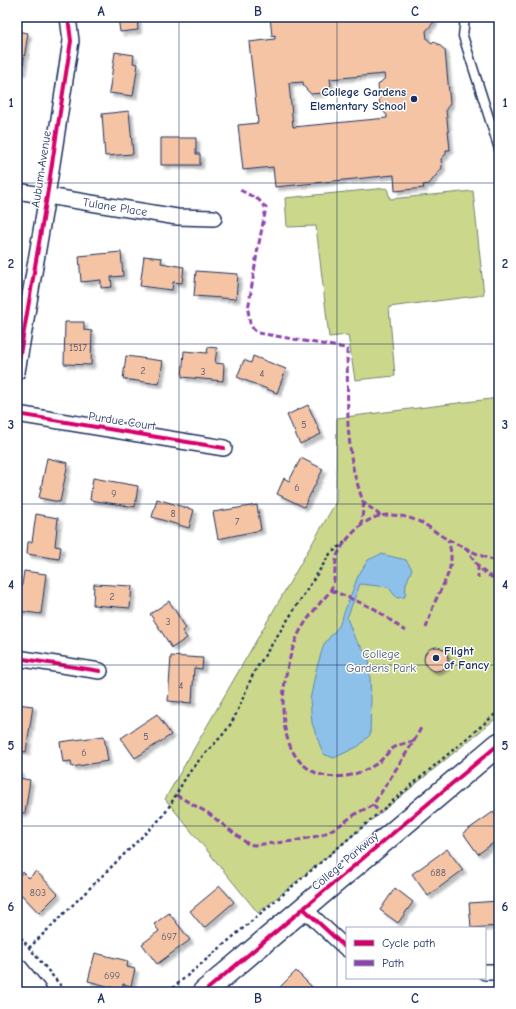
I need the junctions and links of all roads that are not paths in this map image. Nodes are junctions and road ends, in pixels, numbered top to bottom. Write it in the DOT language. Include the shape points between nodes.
graph roads {
  1 [pos="68,17"];
  2 [pos="465,17"];
  3 [pos="499,149"];
  4 [pos="17,191"];
  5 [pos="47,196"];
  6 [pos="214,218"];
  7 [pos="17,372"];
  8 [pos="17,414"];
  9 [pos="224,448"];
  10 [pos="17,658"];
  11 [pos="100,671"];
  12 [pos="499,744"];
  13 [pos="304,909"];
  14 [pos="346,948"];
  15 [pos="17,970"];
  16 [pos="486,972"];
  17 [pos="499,972"];
  18 [pos="35,992"];
  19 [pos="204,992"];
  1 -- 5 [label="street, Auburn Avenue" via="71,41"];
  2 -- 3 [label="lane" via="462,36"];
  4 -- 5 [label="street, Tulane Place"];
  5 -- 6 [label="street, Tulane Place" via="177,217"];
  5 -- 7 [label="street, Auburn Avenue"];
  8 -- 9 [label="street, Purdue Court"];
  10 -- 11 [label="street"];
  12 -- 13 [label="street, College Parkway"];
  13 -- 14 [label="street"];
  13 -- 19 [label="street, College Parkway"];
  15 -- 18 [label="street"];
  16 -- 17 [label="street"];
}
